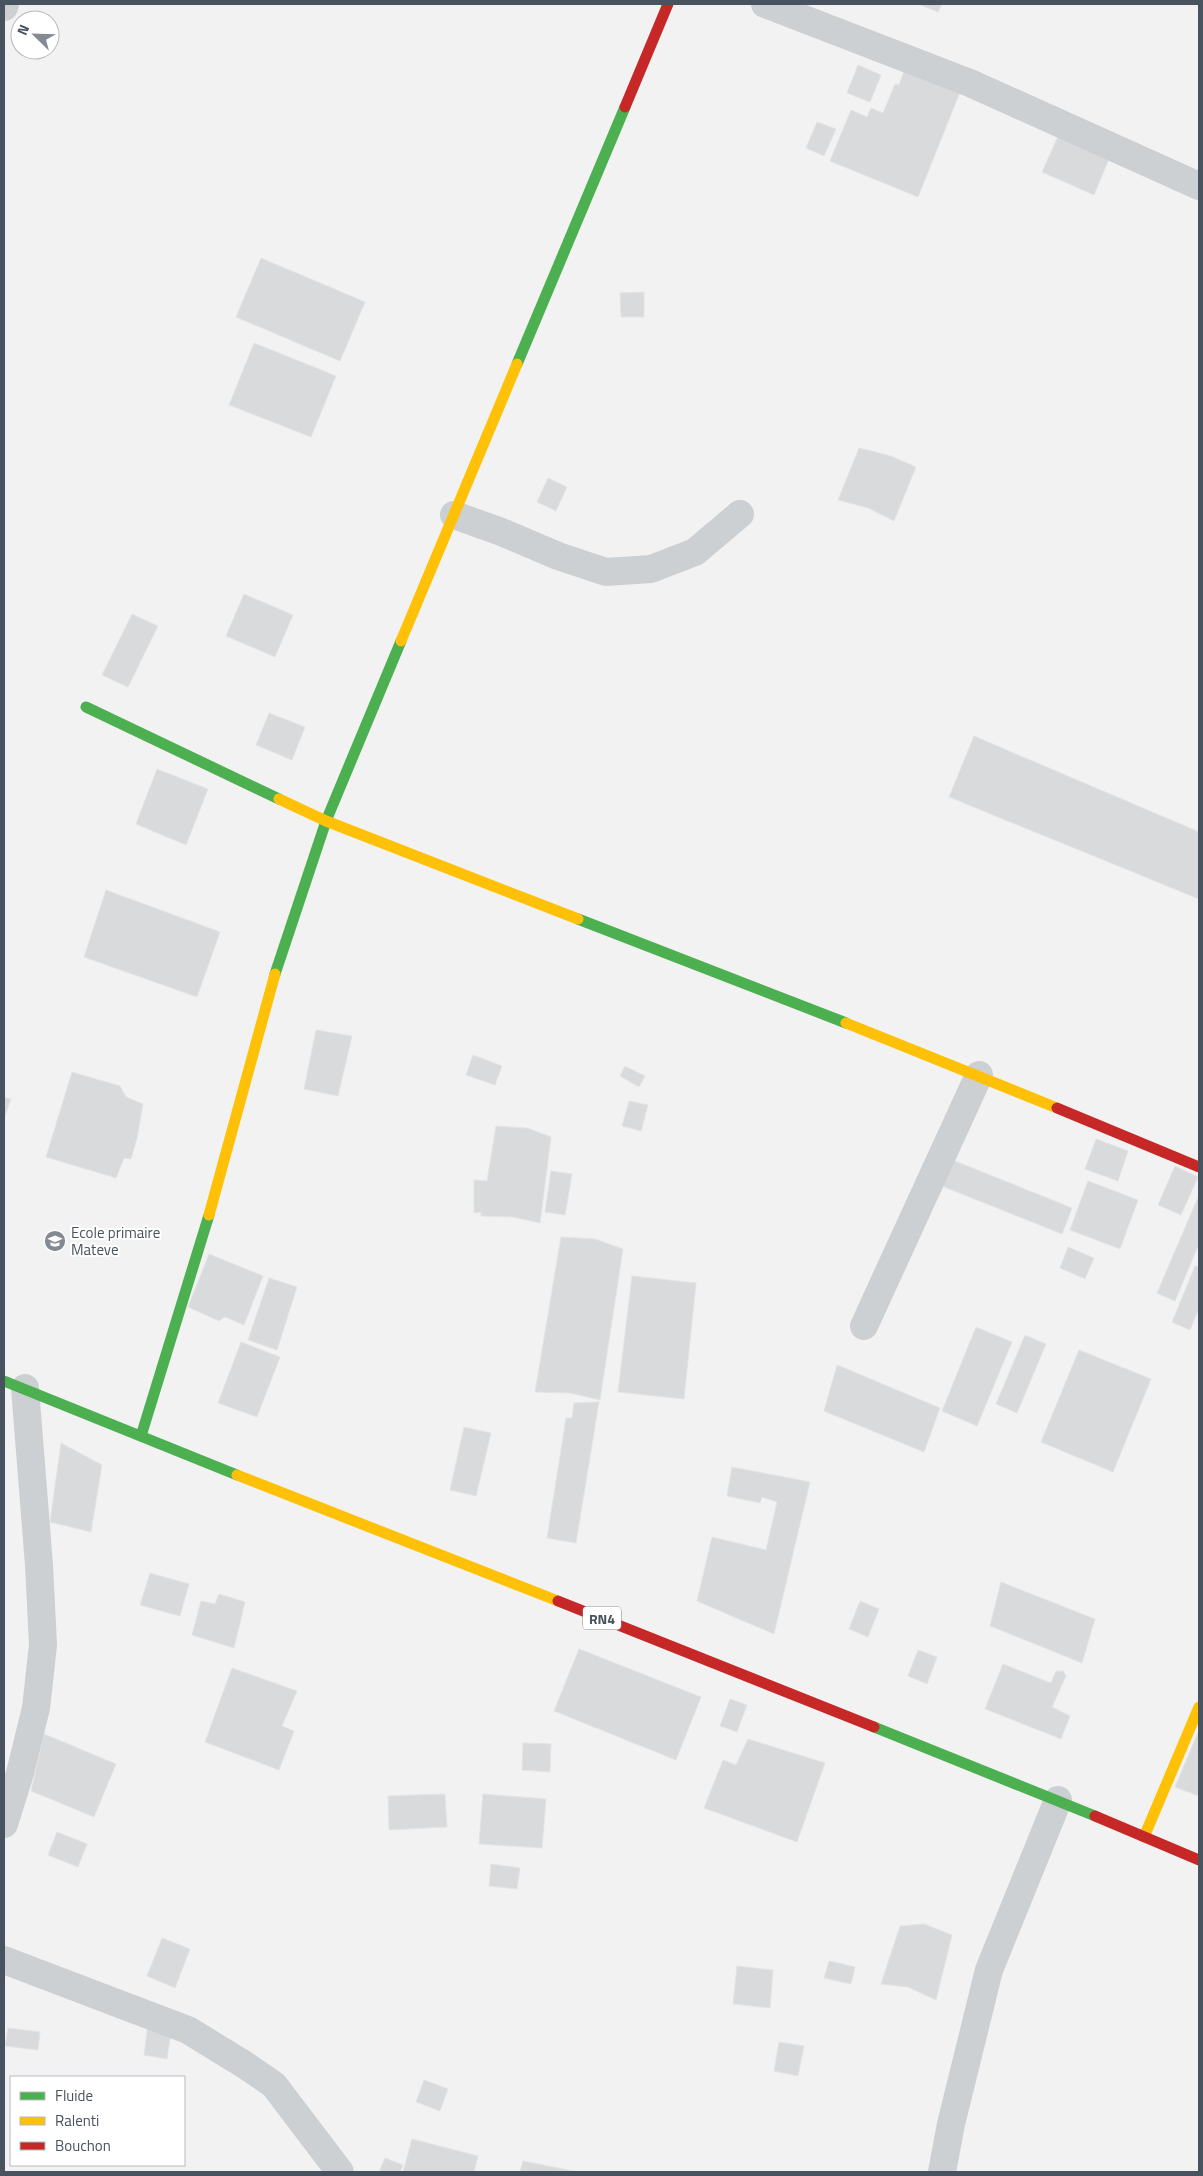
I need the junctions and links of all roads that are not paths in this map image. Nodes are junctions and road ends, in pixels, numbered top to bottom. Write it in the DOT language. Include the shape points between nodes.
graph roads {
  1 [pos="5,4"];
  2 [pos="668,4"];
  3 [pos="765,4"];
  4 [pos="4,7"];
  5 [pos="1199,186"];
  6 [pos="740,514"];
  7 [pos="454,515"];
  8 [pos="86,707"];
  9 [pos="326,821"];
  10 [pos="979,1075"];
  11 [pos="1199,1167"];
  12 [pos="864,1326"];
  13 [pos="14,1384"];
  14 [pos="141,1436"];
  15 [pos="1199,1707"];
  16 [pos="1058,1800"];
  17 [pos="4,1824"];
  18 [pos="1144,1836"];
  19 [pos="1199,1860"];
  20 [pos="4,1960"];
  21 [pos="340,2172"];
  22 [pos="942,2172"];
  1 -- 4 [label="street"];
  2 -- 7 [label="main road"];
  3 -- 5 [label="street" via="970,83"];
  6 -- 7 [label="street" via="695,552 652,569 606,572"];
  7 -- 9 [label="main road"];
  8 -- 9 [label="main road"];
  9 -- 10 [label="main road"];
  9 -- 14 [label="main road" via="283,947 204,1233"];
  10 -- 11 [label="main road"];
  10 -- 12 [label="street"];
  13 -- 14 [label="main road, RN4"];
  13 -- 17 [label="street" via="39,1565 42,1646 36,1708"];
  14 -- 16 [label="main road, RN4"];
  15 -- 18 [label="main road"];
  16 -- 18 [label="main road, RN4"];
  16 -- 22 [label="street" via="989,1970"];
  18 -- 19 [label="main road, RN4"];
  20 -- 21 [label="street" via="188,2030 245,2065 274,2085"];
}
